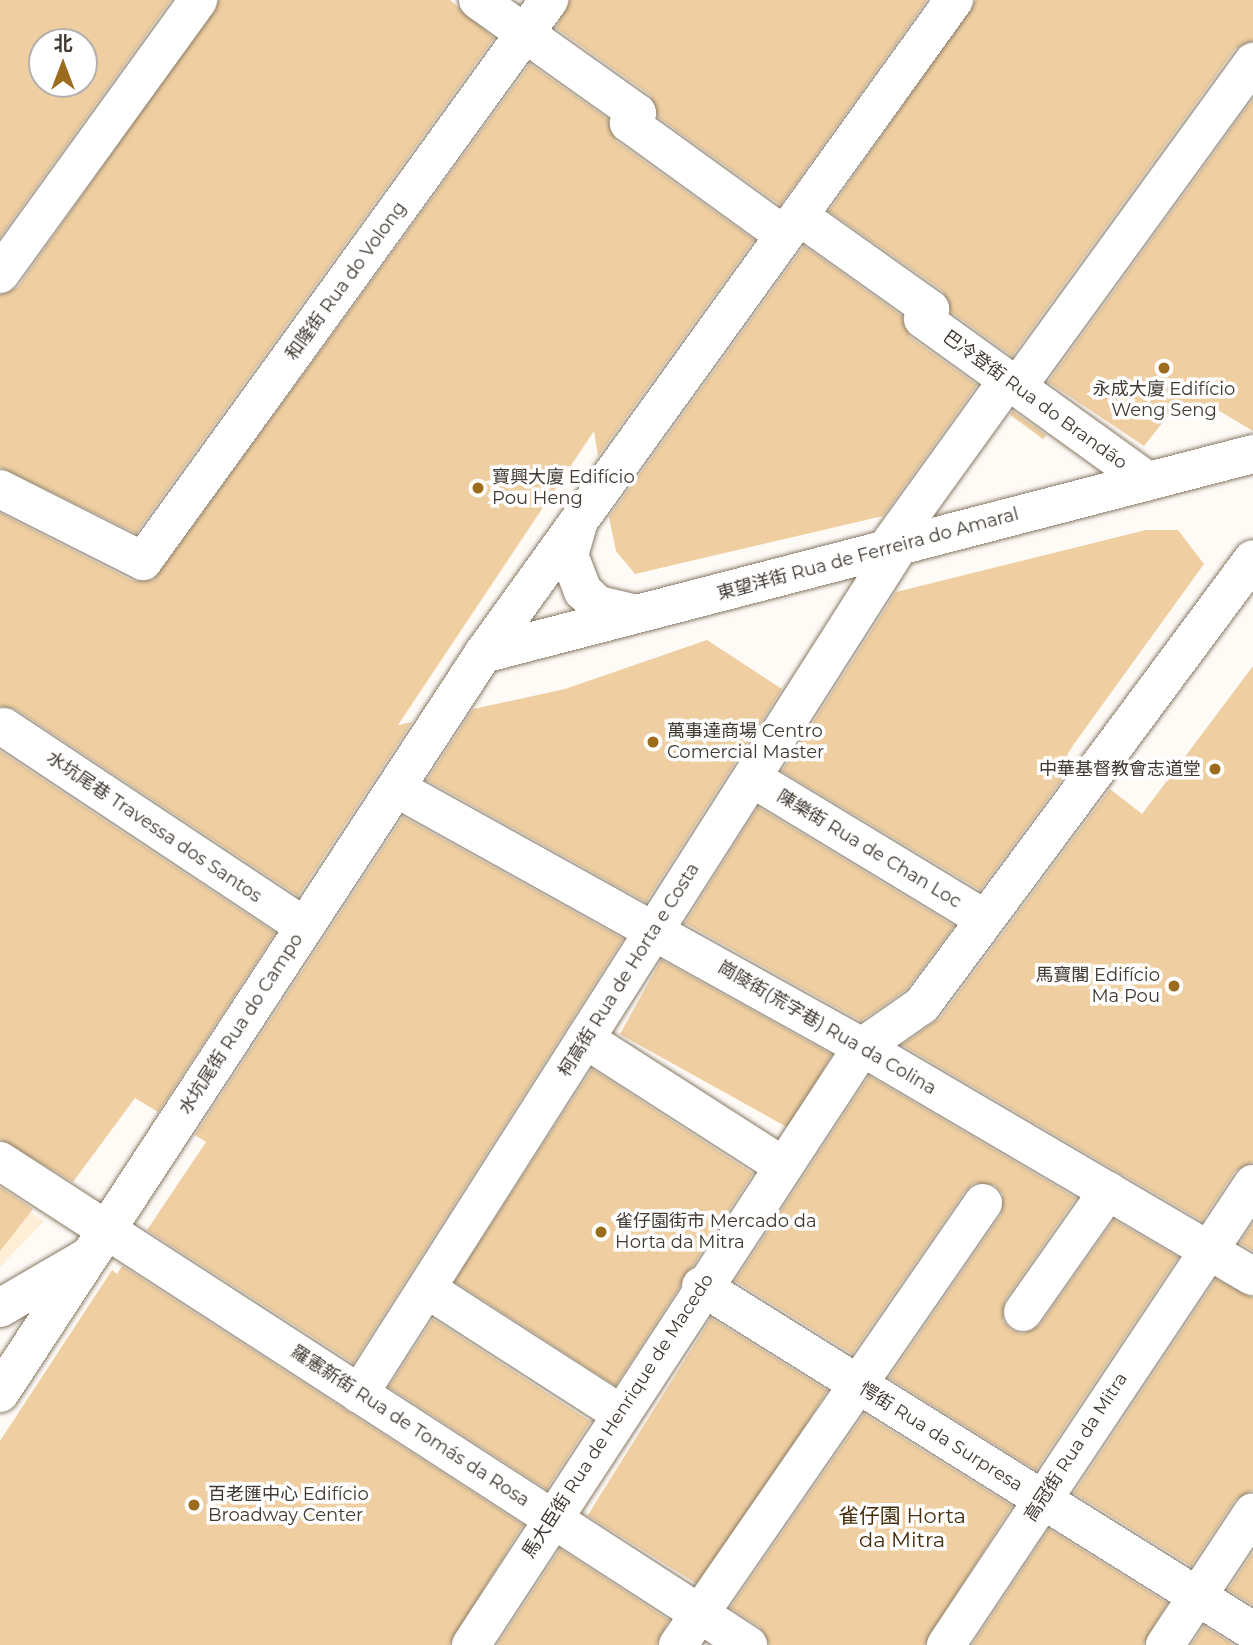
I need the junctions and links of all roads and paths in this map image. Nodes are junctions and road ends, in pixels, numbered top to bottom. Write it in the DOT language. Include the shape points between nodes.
graph roads {
  1 [pos="198,0"];
  2 [pos="478,0"];
  3 [pos="549,0"];
  4 [pos="954,0"];
  5 [pos="525,33"];
  6 [pos="1253,62"];
  7 [pos="792,225"];
  8 [pos="0,274"];
  9 [pos="1013,384"];
  10 [pos="1253,454"];
  11 [pos="1148,481"];
  12 [pos="0,489"];
  13 [pos="581,518"];
  14 [pos="892,547"];
  15 [pos="1253,559"];
  16 [pos="636,614"];
  17 [pos="483,654"];
  18 [pos="4,727"];
  19 [pos="752,778"];
  20 [pos="396,788"];
  21 [pos="985,919"];
  22 [pos="304,927"];
  23 [pos="653,931"];
  24 [pos="585,1039"];
  25 [pos="862,1047"];
  26 [pos="780,1164"];
  27 [pos="2,1166"];
  28 [pos="1253,1184"];
  29 [pos="1108,1191"];
  30 [pos="983,1203"];
  31 [pos="98,1243"];
  32 [pos="1205,1248"];
  33 [pos="1253,1276"];
  34 [pos="701,1286"];
  35 [pos="427,1289"];
  36 [pos="0,1308"];
  37 [pos="1023,1312"];
  38 [pos="858,1384"];
  39 [pos="0,1393"];
  40 [pos="359,1394"];
  41 [pos="621,1414"];
  42 [pos="1041,1499"];
  43 [pos="1253,1512"];
  44 [pos="553,1518"];
  45 [pos="1197,1596"];
  46 [pos="699,1614"];
  47 [pos="1253,1631"];
  48 [pos="471,1645"];
  49 [pos="678,1645"];
  50 [pos="748,1645"];
  51 [pos="946,1645"];
  52 [pos="1165,1645"];
  1 -- 8 [label="street"];
  2 -- 5 [label="street"];
  3 -- 5 [label="street, 和隆街 Rua do Volong"];
  4 -- 7 [label="street, 水坑尾街 Rua do Campo"];
  5 -- 7 [label="street" via="637,113 629,123"];
  5 -- 12 [label="street, 和隆街 Rua do Volong" via="143,561"];
  6 -- 9 [label="street, 柯高街 Rua de Horta e Costa"];
  7 -- 9 [label="street, 巴冷登街 Rua do Brandão" via="930,309 923,318"];
  7 -- 13 [label="street, 水坑尾街 Rua do Campo"];
  9 -- 11 [label="street, 巴冷登街 Rua do Brandão"];
  9 -- 14 [label="street, 柯高街 Rua de Horta e Costa"];
  10 -- 11 [label="street, 東望洋街 Rua de Ferreira do Amaral"];
  11 -- 14 [label="street, 東望洋街 Rua de Ferreira do Amaral"];
  13 -- 16 [label="street" via="569,555 583,592 598,605"];
  13 -- 17 [label="street, 水坑尾街 Rua do Campo"];
  14 -- 16 [label="street, 東望洋街 Rua de Ferreira do Amaral"];
  14 -- 19 [label="street, 柯高街 Rua de Horta e Costa"];
  15 -- 21 [label="street, 馬大臣街 Rua de Henrique de Macedo"];
  16 -- 17 [label="street, 東望洋街 Rua de Ferreira do Amaral"];
  17 -- 20 [label="street, 水坑尾街 Rua do Campo"];
  18 -- 22 [label="street, 水坑尾巷 Travessa dos Santos"];
  19 -- 21 [label="street, 陳樂街 Rua de Chan Loc"];
  19 -- 23 [label="street, 柯高街 Rua de Horta e Costa"];
  20 -- 22 [label="street, 水坑尾街 Rua do Campo"];
  20 -- 23 [label="street, 崗陵街(荒字巷) Rua da Colina"];
  21 -- 25 [label="street, 馬大臣街 Rua de Henrique de Macedo" via="922,1005"];
  22 -- 31 [label="street, 水坑尾街 Rua do Campo"];
  23 -- 24 [label="street, 柯高街 Rua de Horta e Costa"];
  23 -- 25 [label="street, 崗陵街(荒字巷) Rua da Colina"];
  24 -- 26 [label="street"];
  24 -- 35 [label="street, 柯高街 Rua de Horta e Costa"];
  25 -- 26 [label="street, 馬大臣街 Rua de Henrique de Macedo"];
  25 -- 29 [label="street, 崗陵街(荒字巷) Rua da Colina"];
  26 -- 34 [label="street, 馬大臣街 Rua de Henrique de Macedo"];
  27 -- 31 [label="street, 羅憲新街 Rua de Tomás da Rosa"];
  28 -- 32 [label="street, 高冠街 Rua da Mitra"];
  29 -- 32 [label="street, 崗陵街(荒字巷) Rua da Colina"];
  29 -- 37 [label="street"];
  30 -- 38 [label="street"];
  31 -- 36 [label="street"];
  31 -- 39 [label="street, 水坑尾街 Rua do Campo"];
  31 -- 40 [label="street, 羅憲新街 Rua de Tomás da Rosa" via="206,1299"];
  32 -- 33 [label="street, 崗陵街(荒字巷) Rua da Colina"];
  32 -- 42 [label="street, 高冠街 Rua da Mitra"];
  34 -- 38 [label="street, 愕街 Rua da Surpresa"];
  34 -- 41 [label="street, 馬大臣街 Rua de Henrique de Macedo"];
  35 -- 40 [label="street, 柯高街 Rua de Horta e Costa"];
  35 -- 41 [label="street"];
  38 -- 42 [label="street, 愕街 Rua da Surpresa"];
  38 -- 46 [label="street"];
  40 -- 44 [label="street, 羅憲新街 Rua de Tomás da Rosa"];
  41 -- 44 [label="street, 馬大臣街 Rua de Henrique de Macedo"];
  42 -- 45 [label="street, 愕街 Rua da Surpresa"];
  42 -- 51 [label="street, 高冠街 Rua da Mitra"];
  43 -- 45 [label="street"];
  44 -- 46 [label="street, 羅憲新街 Rua de Tomás da Rosa"];
  44 -- 48 [label="street, 馬大臣街 Rua de Henrique de Macedo"];
  45 -- 47 [label="street, 愕街 Rua da Surpresa"];
  45 -- 52 [label="street"];
  46 -- 49 [label="street"];
  46 -- 50 [label="street, 羅憲新街 Rua de Tomás da Rosa"];
}
